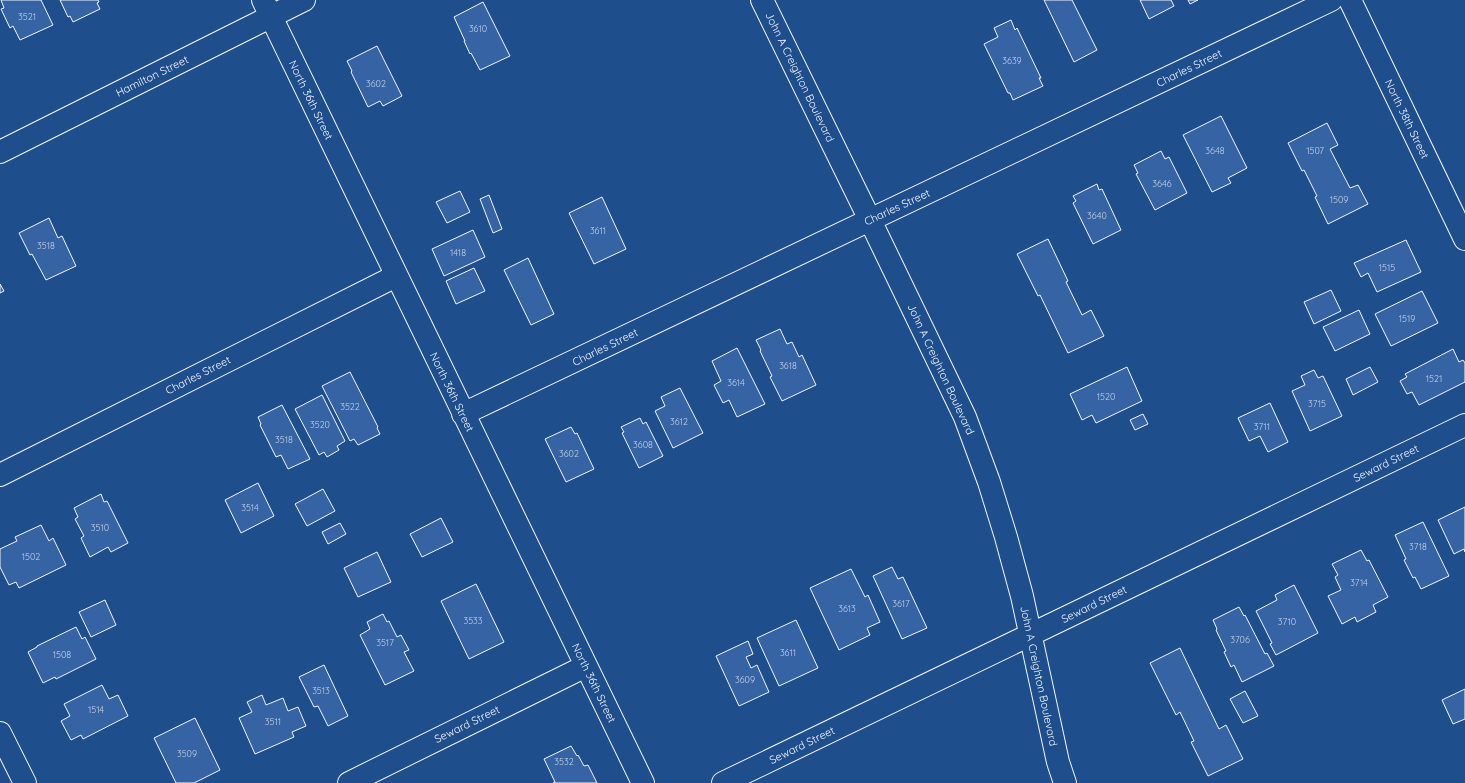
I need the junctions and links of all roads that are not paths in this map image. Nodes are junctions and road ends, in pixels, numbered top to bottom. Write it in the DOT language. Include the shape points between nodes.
graph roads {
  1 [pos="304,0"];
  2 [pos="762,0"];
  3 [pos="1331,0"];
  4 [pos="1350,0"];
  5 [pos="267,8"];
  6 [pos="0,152"];
  7 [pos="870,220"];
  8 [pos="1465,239"];
  9 [pos="396,276"];
  10 [pos="463,414"];
  11 [pos="1465,425"];
  12 [pos="0,475"];
  13 [pos="1030,636"];
  14 [pos="586,666"];
  15 [pos="0,733"];
  16 [pos="25,783"];
  17 [pos="349,783"];
  18 [pos="643,783"];
  19 [pos="723,783"];
  20 [pos="1065,783"];
  1 -- 5 [label="street, Hamilton Street"];
  2 -- 7 [label="street, John A Creighton Boulevard"];
  3 -- 7 [label="street, Charles Street"];
  4 -- 8 [label="street, North 38th Street"];
  5 -- 6 [label="street, Hamilton Street"];
  5 -- 9 [label="street, North 36th Street"];
  7 -- 10 [label="street, Charles Street"];
  7 -- 13 [label="street, John A Creighton Boulevard" via="965,417 1006,537"];
  9 -- 10 [label="street, North 36th Street"];
  9 -- 12 [label="street, Charles Street"];
  10 -- 14 [label="street, North 36th Street"];
  11 -- 13 [label="street, Seward Street"];
  13 -- 19 [label="street, Seward Street"];
  13 -- 20 [label="street, John A Creighton Boulevard"];
  14 -- 17 [label="street, Seward Street"];
  14 -- 18 [label="street, North 36th Street"];
  15 -- 16 [label="street"];
}
